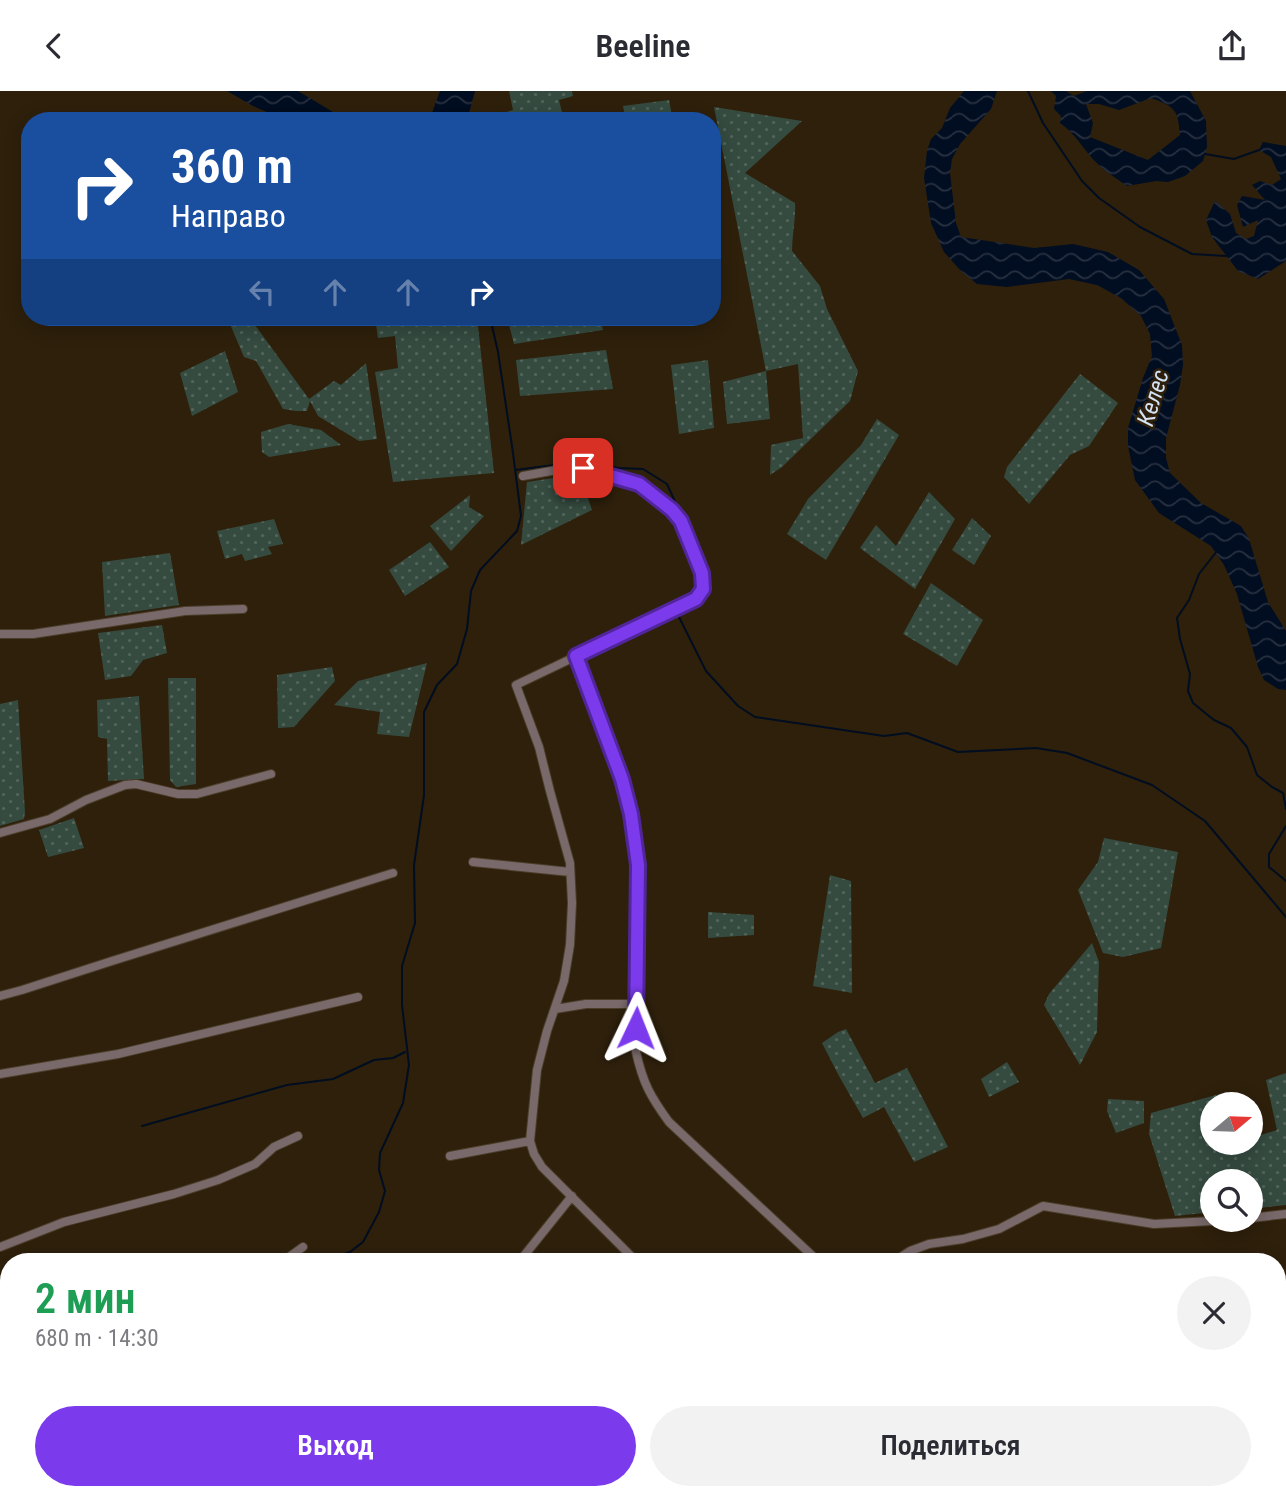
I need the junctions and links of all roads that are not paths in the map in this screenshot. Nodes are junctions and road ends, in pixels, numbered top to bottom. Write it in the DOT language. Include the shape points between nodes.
graph roads {
  1 [pos="523,476"];
  2 [pos="243,609"];
  3 [pos="0,634"];
  4 [pos="576,656"];
  5 [pos="271,773"];
  6 [pos="0,833"];
  7 [pos="472,862"];
  8 [pos="570,872"];
  9 [pos="393,873"];
  10 [pos="0,996"];
  11 [pos="358,997"];
  12 [pos="638,1004"];
  13 [pos="555,1009"];
  14 [pos="0,1074"];
  15 [pos="298,1136"];
  16 [pos="530,1141"];
  17 [pos="450,1156"];
  18 [pos="572,1196"];
  19 [pos="1286,1214"];
  20 [pos="1263,1217"];
  21 [pos="1200,1222"];
  22 [pos="0,1247"];
  23 [pos="303,1247"];
  24 [pos="295,1253"];
  25 [pos="526,1253"];
  26 [pos="628,1253"];
  27 [pos="809,1253"];
  28 [pos="907,1253"];
  1 -- 4 [label="street" via="583,468 639,484 681,521 702,573 703,589 696,599"];
  2 -- 3 [label="street" via="185,611 33,634"];
  4 -- 8 [label="street" via="516,685 539,747"];
  4 -- 12 [label="street" via="631,814 638,865"];
  5 -- 6 [label="street" via="197,794 125,785 50,819"];
  7 -- 8 [label="street"];
  8 -- 13 [label="street" via="570,945"];
  9 -- 10 [label="street"];
  11 -- 14 [label="street" via="118,1054"];
  12 -- 13 [label="street"];
  12 -- 27 [label="street" via="636,1052 652,1098 669,1122"];
  13 -- 16 [label="street" via="537,1070"];
  15 -- 22 [label="street" via="218,1181 64,1222"];
  16 -- 17 [label="street"];
  16 -- 18 [label="street" via="542,1167"];
  18 -- 25 [label="street"];
  18 -- 26 [label="street"];
  19 -- 20 [label="street"];
  21 -- 28 [label="street" via="1154,1224 1043,1206 999,1229"];
  23 -- 24 [label="street"];
}
